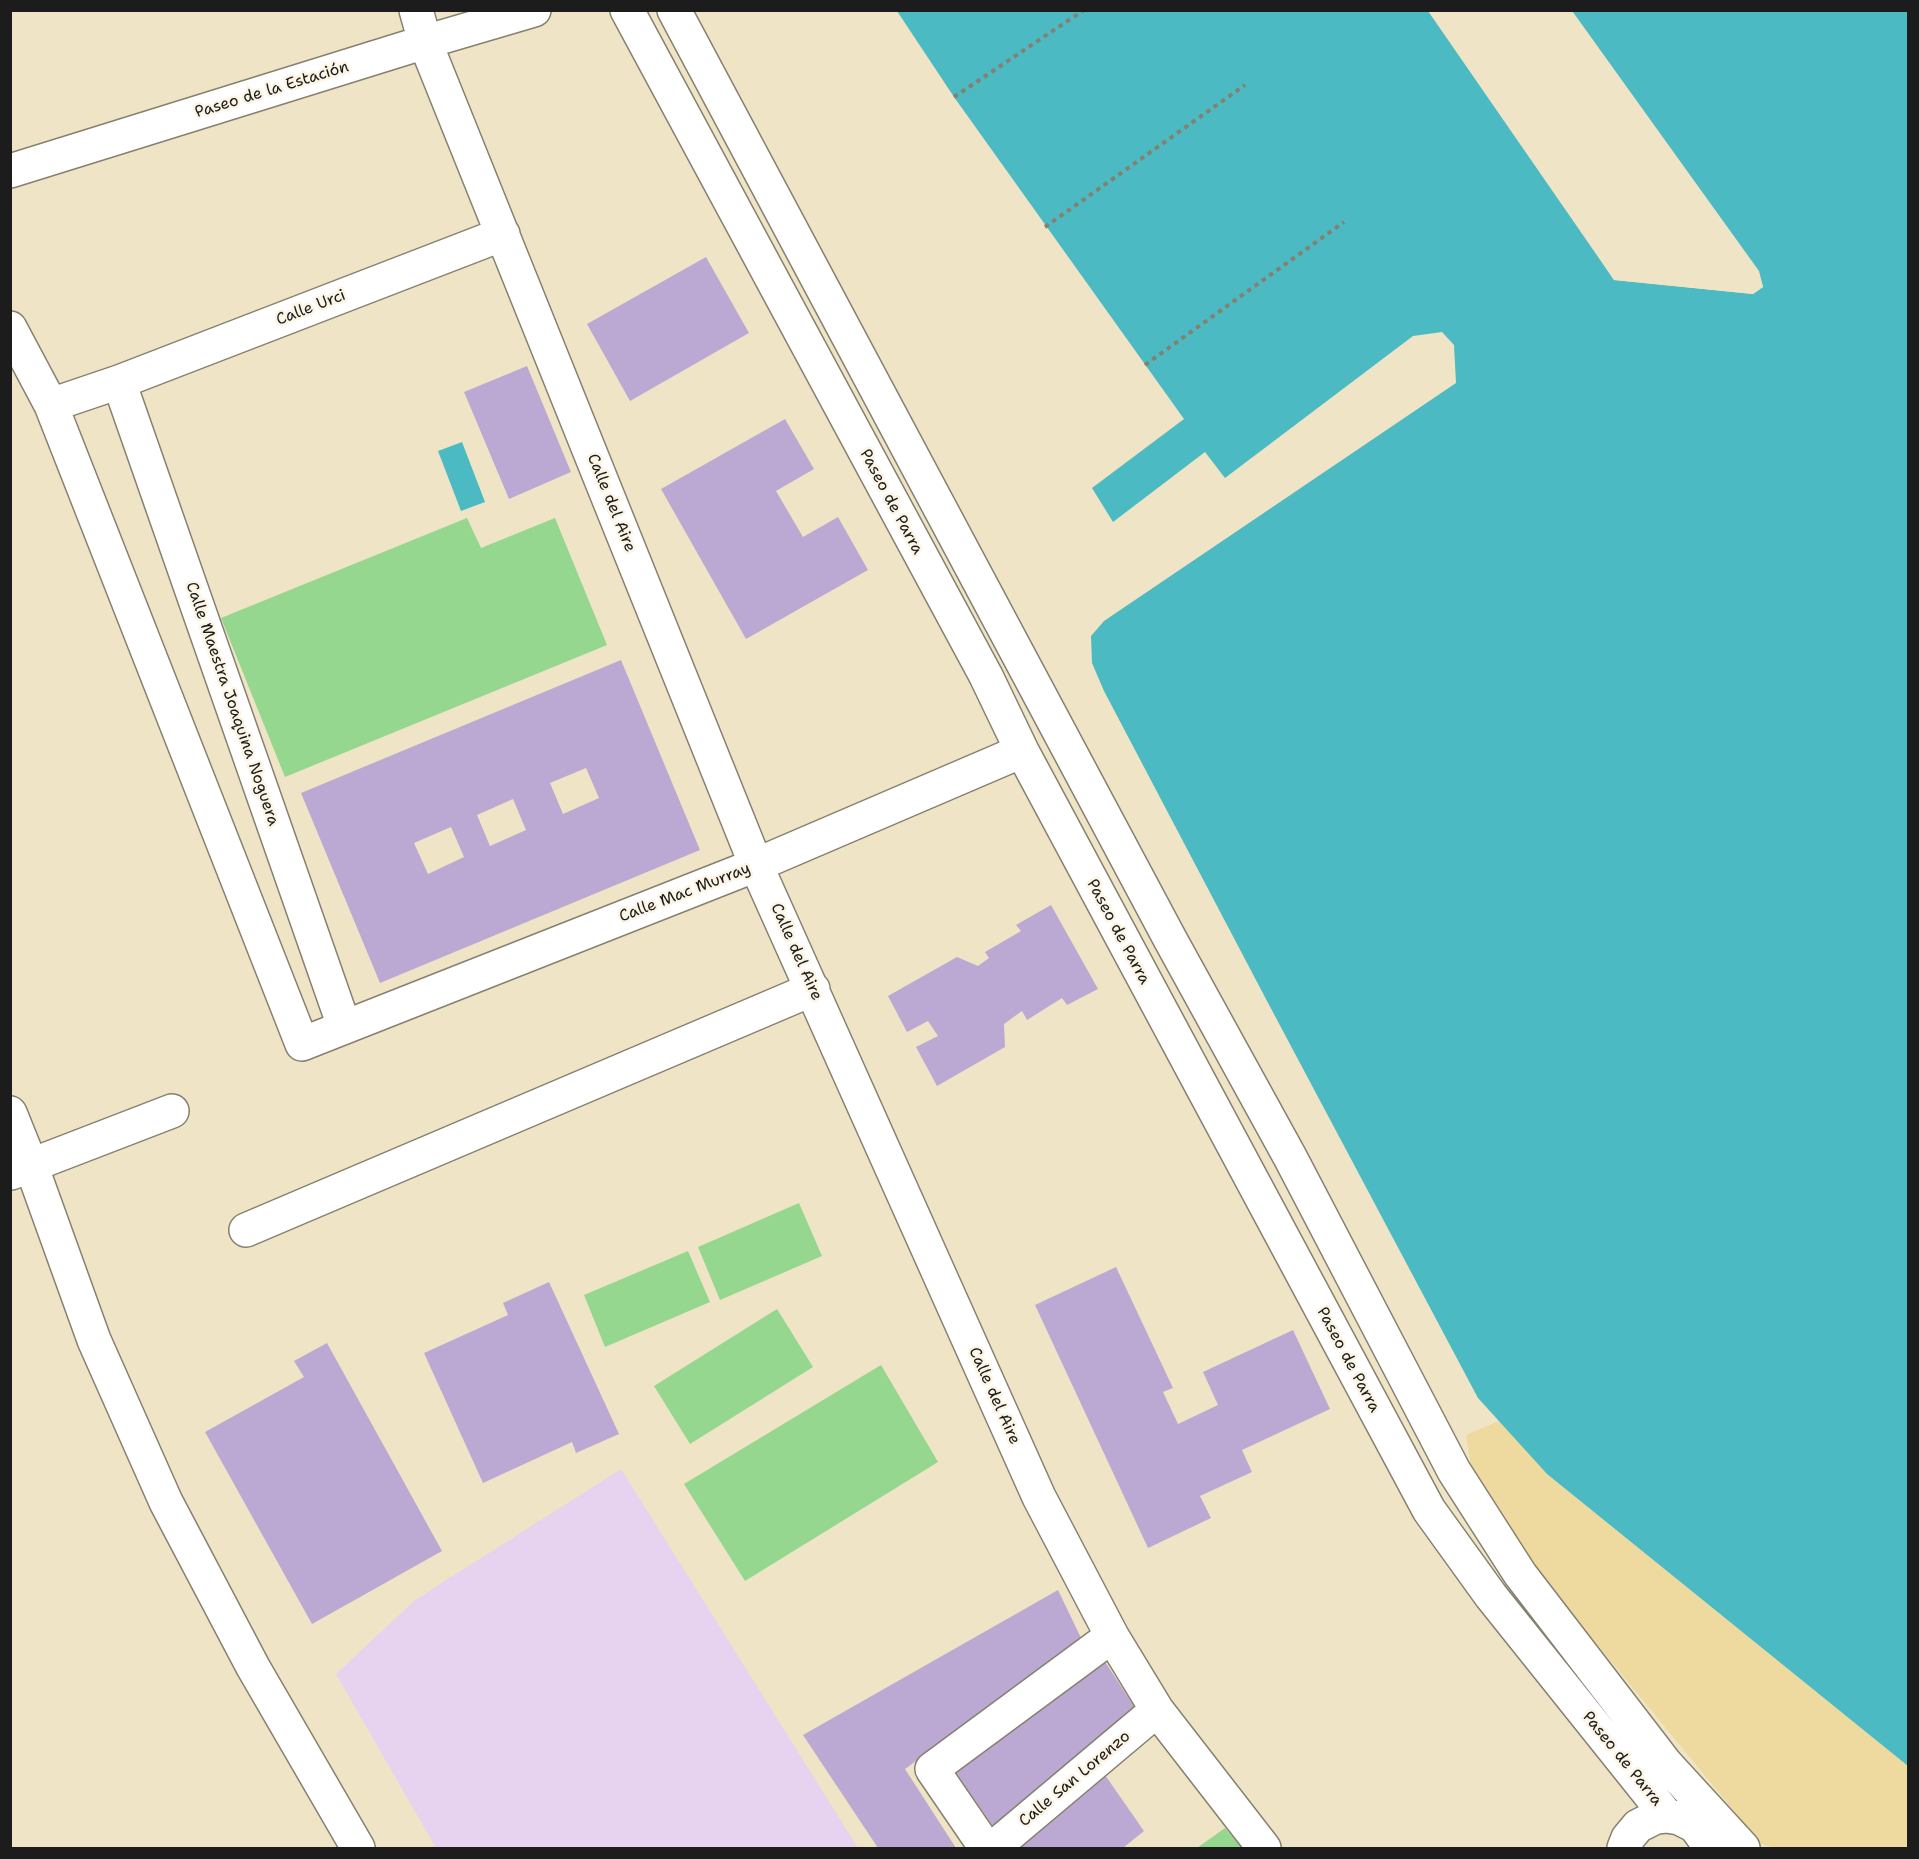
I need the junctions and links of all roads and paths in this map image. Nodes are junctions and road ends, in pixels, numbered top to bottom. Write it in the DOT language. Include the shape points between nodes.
graph roads {
  1 [pos="416,10"];
  2 [pos="534,10"];
  3 [pos="627,10"];
  4 [pos="674,10"];
  5 [pos="1084,10"];
  6 [pos="425,42"];
  7 [pos="1245,85"];
  8 [pos="954,97"];
  9 [pos="10,171"];
  10 [pos="1344,222"];
  11 [pos="1045,227"];
  12 [pos="503,234"];
  13 [pos="10,328"];
  14 [pos="1145,365"];
  15 [pos="119,382"];
  16 [pos="51,405"];
  17 [pos="1022,752"];
  18 [pos="756,865"];
  19 [pos="813,989"];
  20 [pos="345,1026"];
  21 [pos="172,1111"];
  22 [pos="10,1113"];
  23 [pos="21,1169"];
  24 [pos="246,1230"];
  25 [pos="1112,1636"];
  26 [pos="1157,1710"];
  27 [pos="1667,1816"];
  28 [pos="358,1848"];
  29 [pos="986,1848"];
  30 [pos="993,1848"];
  31 [pos="1264,1848"];
  32 [pos="1624,1848"];
  33 [pos="1708,1848"];
  34 [pos="1743,1848"];
  1 -- 6 [label="street, Calle del Aire"];
  2 -- 6 [label="street, Paseo de la Estación"];
  3 -- 17 [label="street, Paseo de Parra" via="986,676"];
  4 -- 34 [label="street" via="1290,1157 1454,1471 1520,1574 1666,1764"];
  5 -- 8 [label="path"];
  6 -- 9 [label="street, Paseo de la Estación"];
  6 -- 12 [label="street, Calle del Aire"];
  7 -- 11 [label="path"];
  10 -- 14 [label="path"];
  12 -- 15 [label="street, Calle Urci"];
  12 -- 18 [label="street, Calle del Aire"];
  13 -- 16 [label="street"];
  15 -- 16 [label="street, Calle Urci"];
  15 -- 20 [label="street, Calle Maestra Joaquina Noguera"];
  16 -- 20 [label="street, Calle Mac Murray" via="302,1044"];
  17 -- 18 [label="street, Calle Mac Murray"];
  17 -- 27 [label="street, Paseo de Parra" via="1429,1510 1491,1596"];
  18 -- 19 [label="street, Calle del Aire"];
  18 -- 20 [label="street, Calle Mac Murray"];
  19 -- 24 [label="street"];
  19 -- 25 [label="street, Calle del Aire" via="1040,1497"];
  21 -- 23 [label="street"];
  22 -- 23 [label="street"];
  23 -- 28 [label="street" via="166,1502 253,1667"];
  25 -- 26 [label="street, Calle del Aire"];
  25 -- 29 [label="street" via="932,1769"];
  26 -- 30 [label="street, Calle San Lorenzo"];
  26 -- 31 [label="street, Calle del Aire"];
  27 -- 32 [label="street, Paseo de Parra" via="1638,1826"];
  27 -- 33 [label="street, Paseo de Parra" via="1695,1826"];
}
